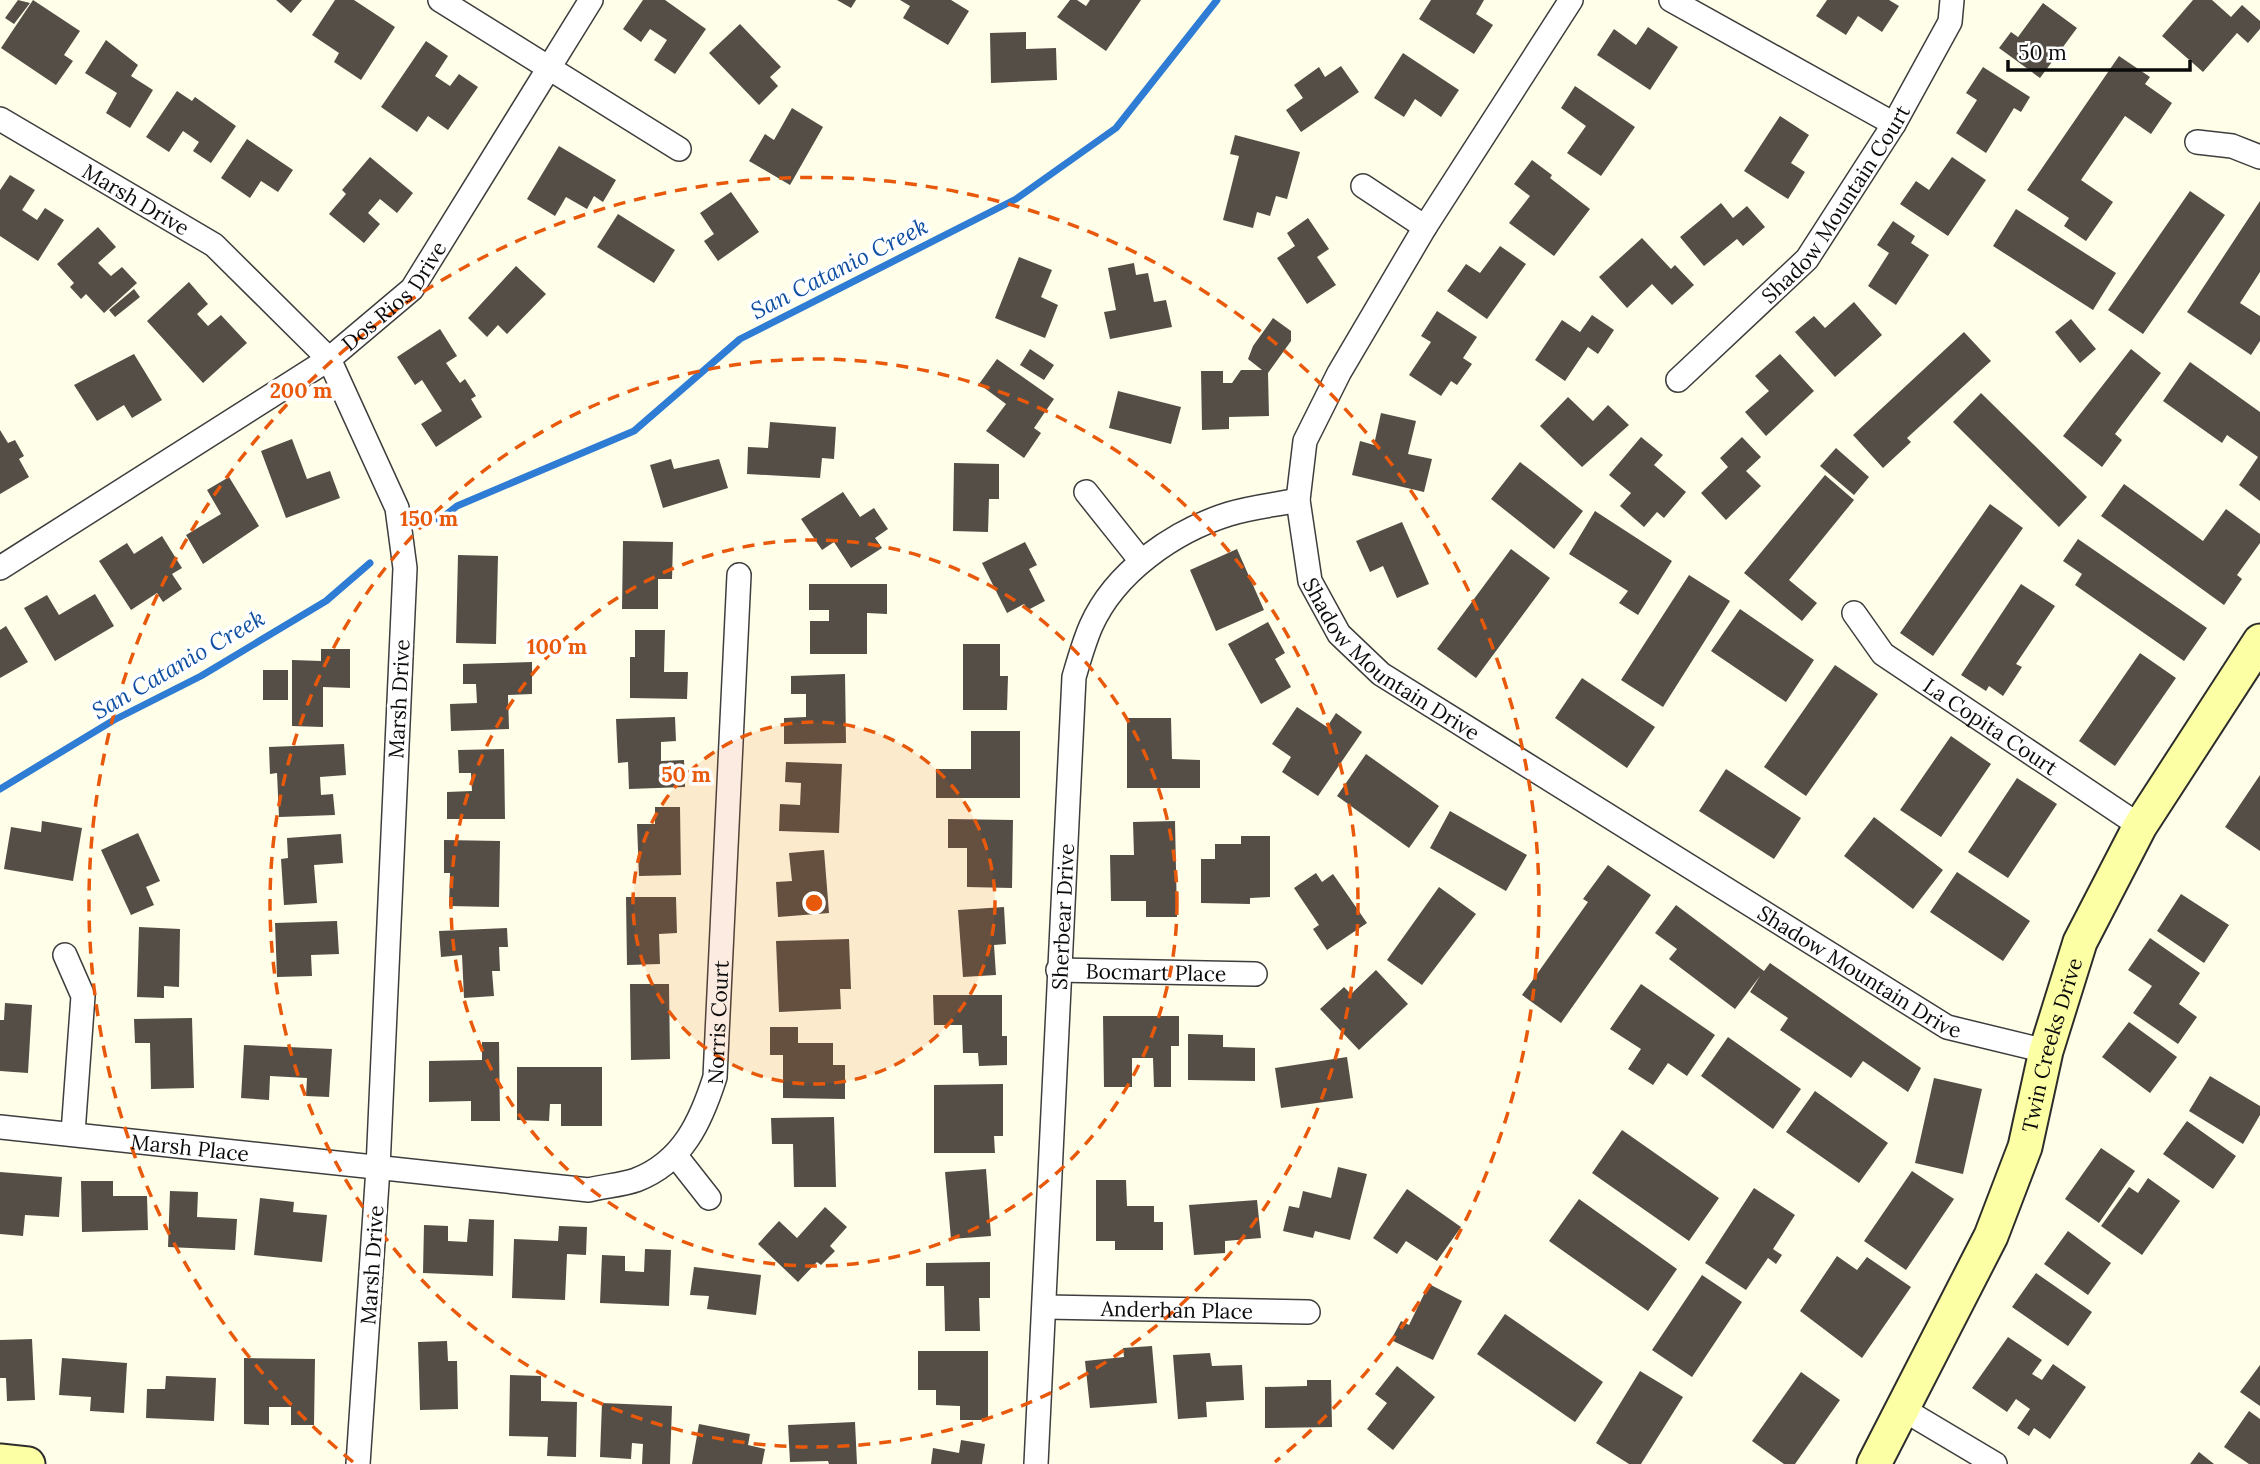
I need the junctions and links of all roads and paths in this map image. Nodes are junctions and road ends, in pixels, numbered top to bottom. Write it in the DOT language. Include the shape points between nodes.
graph roads {
  1 [pos="440,0"];
  2 [pos="591,0"];
  3 [pos="1571,0"];
  4 [pos="1671,0"];
  5 [pos="1952,0"];
  6 [pos="551,67"];
  7 [pos="0,119"];
  8 [pos="1894,124"];
  9 [pos="2197,142"];
  10 [pos="679,149"];
  11 [pos="2260,157"];
  12 [pos="1363,186"];
  13 [pos="1425,228"];
  14 [pos="329,359"];
  15 [pos="1678,380"];
  16 [pos="1086,492"];
  17 [pos="1298,500"];
  18 [pos="1141,561"];
  19 [pos="0,568"];
  20 [pos="739,575"];
  21 [pos="1854,613"];
  22 [pos="2260,641"];
  23 [pos="2140,826"];
  24 [pos="65,955"];
  25 [pos="1058,971"];
  26 [pos="1255,974"];
  27 [pos="2046,1051"];
  28 [pos="0,1127"];
  29 [pos="73,1133"];
  30 [pos="676,1156"];
  31 [pos="378,1168"];
  32 [pos="709,1198"];
  33 [pos="1046,1307"];
  34 [pos="1308,1312"];
  35 [pos="1901,1408"];
  36 [pos="0,1461"];
  37 [pos="28,1464"];
  38 [pos="358,1464"];
  39 [pos="1036,1464"];
  40 [pos="1874,1464"];
  41 [pos="1995,1464"];
  1 -- 6 [label="street"];
  2 -- 6 [label="street, Dos Rios Drive"];
  3 -- 13 [label="street, Shadow Mountain Drive"];
  4 -- 8 [label="street"];
  5 -- 8 [label="street, Shadow Mountain Court" via="1950,22"];
  6 -- 10 [label="street"];
  6 -- 14 [label="street, Dos Rios Drive" via="412,289"];
  7 -- 14 [label="street, Marsh Drive" via="214,245"];
  8 -- 15 [label="street, Shadow Mountain Court" via="1807,259"];
  9 -- 11 [label="street" via="2232,146"];
  12 -- 13 [label="street"];
  13 -- 17 [label="street, Shadow Mountain Drive" via="1339,373 1305,441"];
  14 -- 19 [label="street, Dos Rios Drive"];
  14 -- 31 [label="street, Marsh Drive" via="397,508 405,568"];
  16 -- 18 [label="street"];
  17 -- 18 [label="street, Sherbear Drive" via="1229,514 1182,535"];
  17 -- 27 [label="street, Shadow Mountain Drive" via="1310,581 1339,634 1381,674 1947,1027"];
  18 -- 25 [label="street, Sherbear Drive" via="1112,591 1091,625 1074,677"];
  20 -- 30 [label="street, Norris Court" via="715,1077 701,1121"];
  21 -- 23 [label="street, La Copita Court" via="1884,654"];
  22 -- 23 [label="street, Twin Creeks Drive"];
  23 -- 27 [label="street, Twin Creeks Drive" via="2080,942"];
  24 -- 29 [label="street" via="83,996"];
  25 -- 26 [label="street, Bocmart Place"];
  25 -- 33 [label="street, Sherbear Drive"];
  27 -- 35 [label="street, Twin Creeks Drive" via="2025,1147 1991,1236"];
  28 -- 29 [label="street, Marsh Place"];
  29 -- 31 [label="street, Marsh Place"];
  30 -- 31 [label="street, Norris Court" via="637,1180 589,1190"];
  30 -- 32 [label="street"];
  31 -- 38 [label="street, Marsh Drive"];
  33 -- 34 [label="street, Anderhan Place"];
  33 -- 39 [label="street, Sherbear Drive"];
  35 -- 40 [label="street, Twin Creeks Drive"];
  35 -- 41 [label="street"];
  36 -- 37 [label="street"];
}
